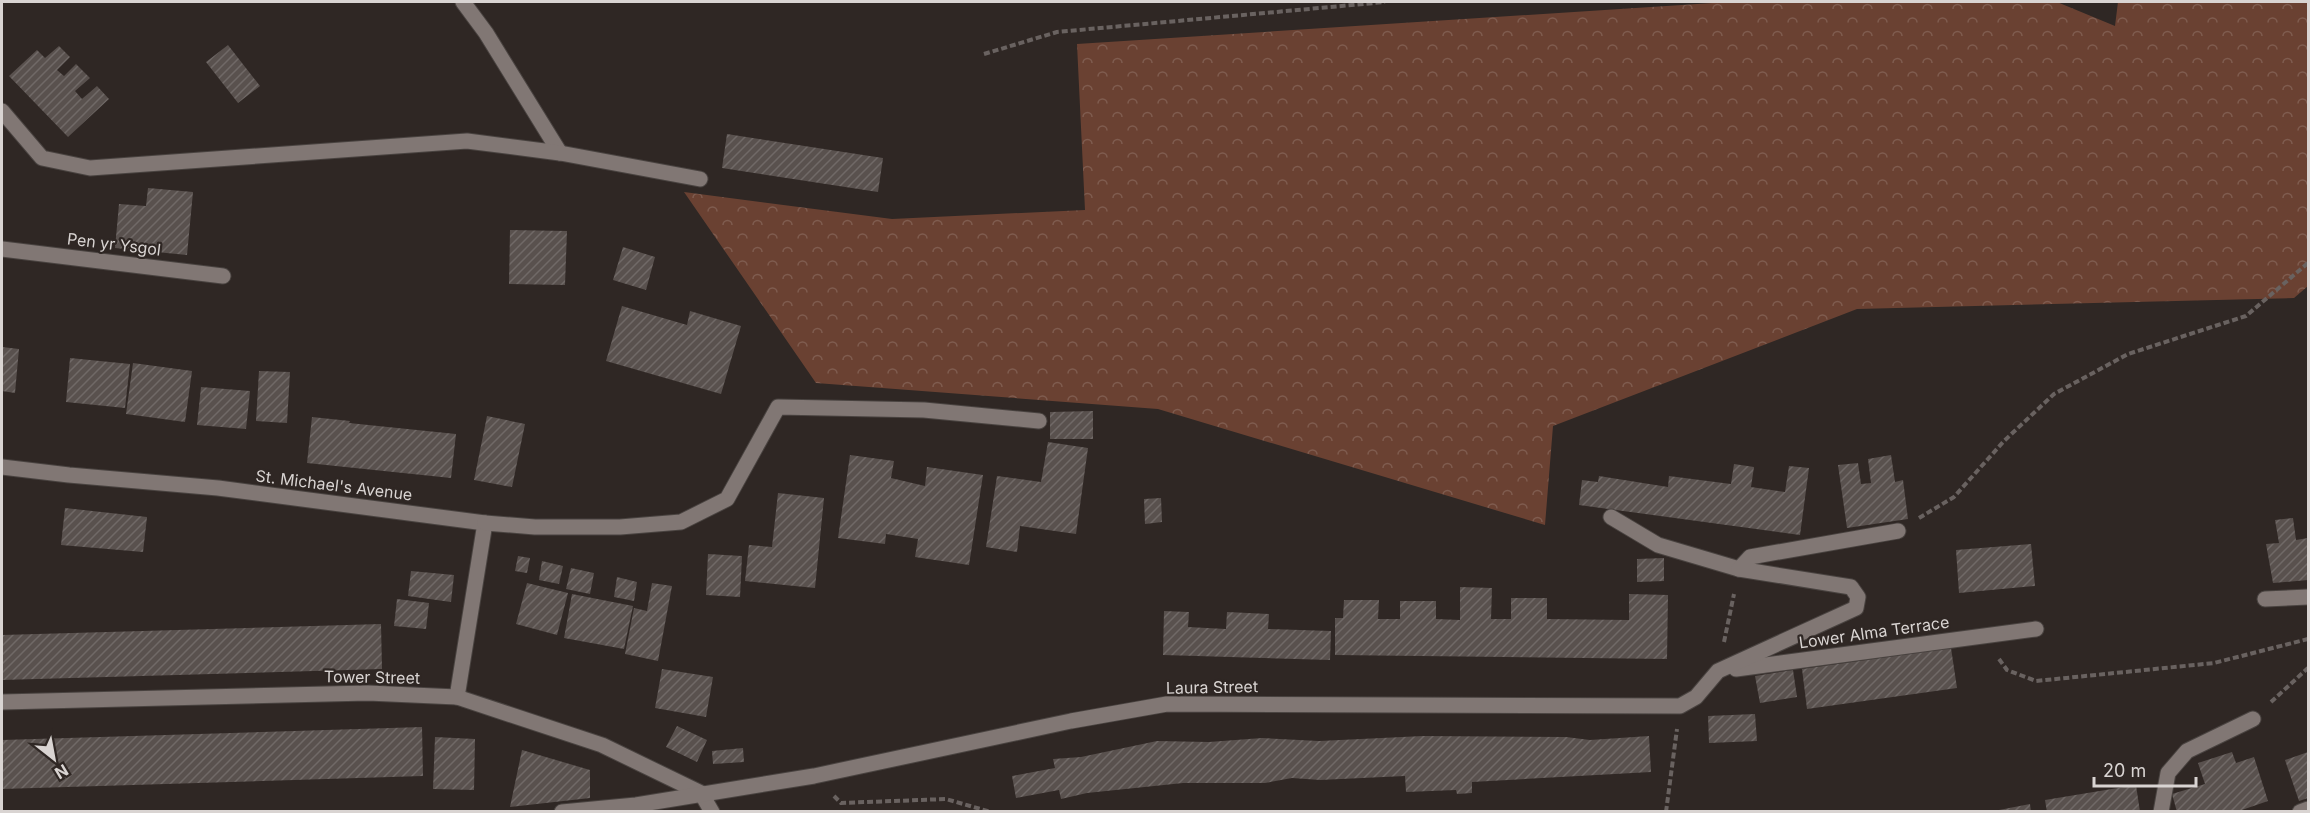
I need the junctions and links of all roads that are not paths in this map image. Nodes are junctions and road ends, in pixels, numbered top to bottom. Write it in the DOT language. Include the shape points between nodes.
graph roads {
  1 [pos="463,2"];
  2 [pos="2,111"];
  3 [pos="560,153"];
  4 [pos="700,179"];
  5 [pos="2,249"];
  6 [pos="223,276"];
  7 [pos="1039,421"];
  8 [pos="2,467"];
  9 [pos="1611,517"];
  10 [pos="486,523"];
  11 [pos="1898,531"];
  12 [pos="1739,569"];
  13 [pos="2308,597"];
  14 [pos="2265,599"];
  15 [pos="2036,629"];
  16 [pos="1718,672"];
  17 [pos="457,697"];
  18 [pos="2,702"];
  19 [pos="2253,719"];
  20 [pos="701,793"];
  21 [pos="2308,809"];
  22 [pos="562,812"];
  23 [pos="712,812"];
  24 [pos="2161,812"];
  25 [pos="2301,812"];
  1 -- 3 [label="street"];
  2 -- 3 [label="street" via="42,158 90,168 467,141"];
  3 -- 4 [label="street"];
  5 -- 6 [label="street, Pen yr Ysgol"];
  7 -- 10 [label="street, St. Michael's Avenue" via="924,410 778,407 727,500 681,522 620,527"];
  8 -- 10 [label="street, St. Michael's Avenue" via="218,488"];
  9 -- 12 [label="street" via="1658,545"];
  10 -- 17 [label="street"];
  11 -- 12 [label="street" via="1750,556"];
  12 -- 16 [label="street" via="1851,587 1858,597 1856,608"];
  13 -- 14 [label="street"];
  15 -- 16 [label="street, Lower Alma Terrace"];
  16 -- 20 [label="street, Laura Street" via="1696,697 1680,706 1167,704 814,776"];
  17 -- 18 [label="street, Tower Street" via="368,693"];
  17 -- 20 [label="street, Tower Street" via="602,745"];
  19 -- 24 [label="street" via="2187,751 2168,773"];
  20 -- 22 [label="street, Laura Street" via="636,805"];
  20 -- 23 [label="street"];
  21 -- 25 [label="street"];
}
